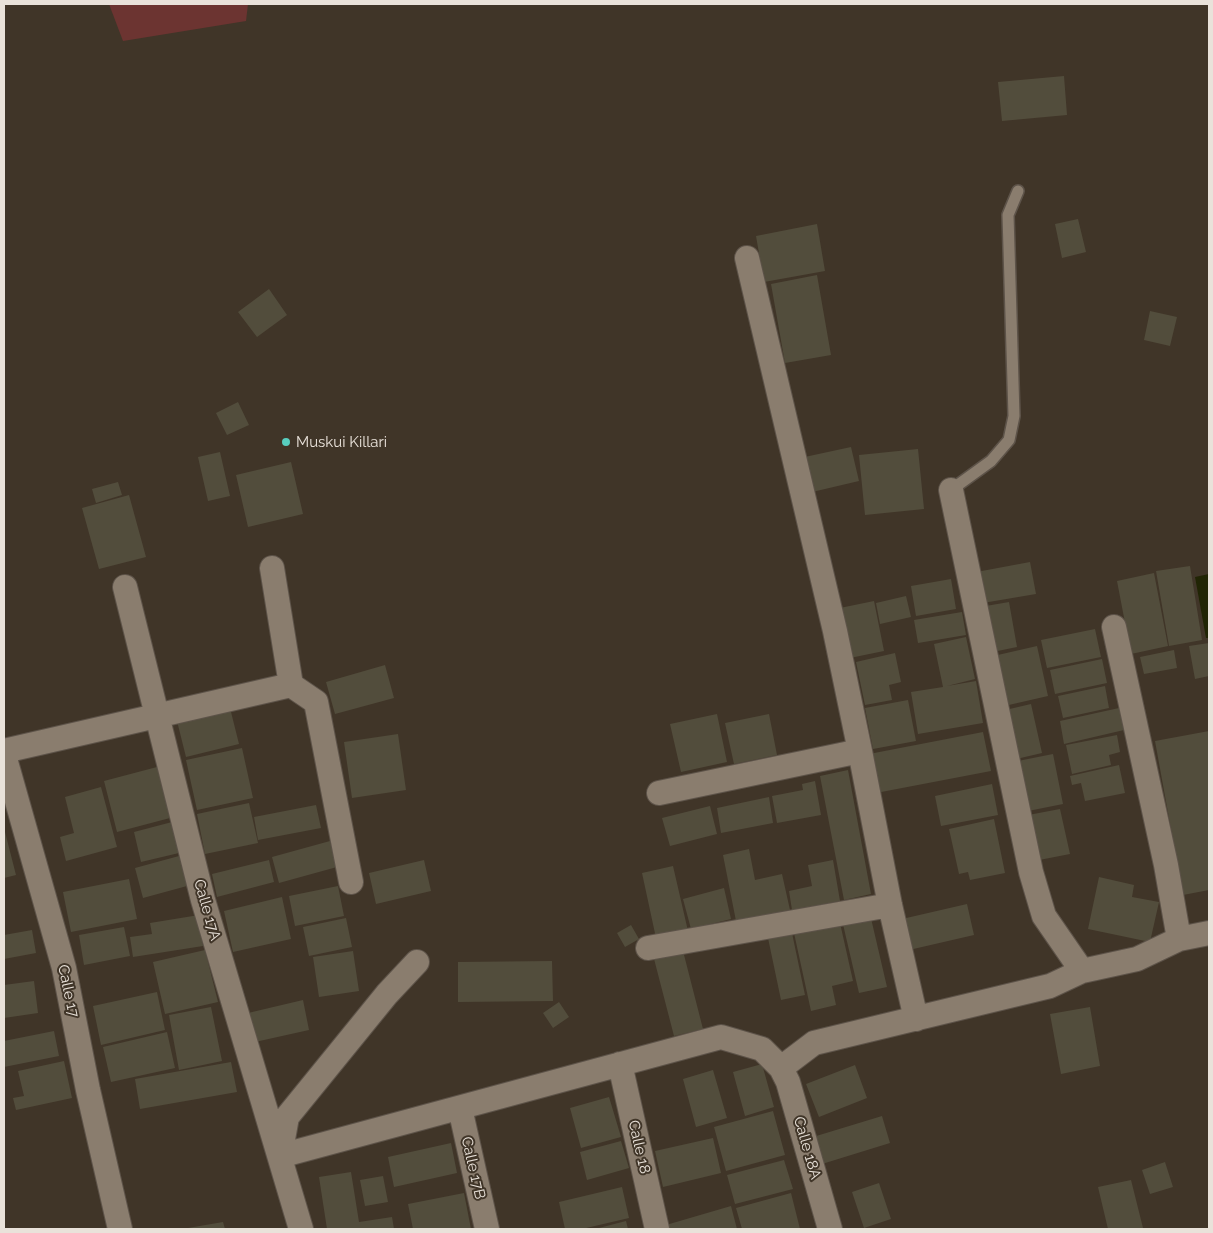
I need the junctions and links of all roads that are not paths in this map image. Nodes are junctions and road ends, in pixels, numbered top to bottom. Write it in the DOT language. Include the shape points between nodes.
graph roads {
  1 [pos="1018,191"];
  2 [pos="747,258"];
  3 [pos="951,490"];
  4 [pos="272,568"];
  5 [pos="125,587"];
  6 [pos="1114,627"];
  7 [pos="291,684"];
  8 [pos="157,716"];
  9 [pos="4,751"];
  10 [pos="860,752"];
  11 [pos="4,755"];
  12 [pos="659,793"];
  13 [pos="351,882"];
  14 [pos="890,905"];
  15 [pos="1209,933"];
  16 [pos="1179,939"];
  17 [pos="648,948"];
  18 [pos="417,962"];
  19 [pos="1082,971"];
  20 [pos="916,1019"];
  21 [pos="620,1064"];
  22 [pos="781,1068"];
  23 [pos="460,1108"];
  24 [pos="280,1156"];
  25 [pos="120,1229"];
  26 [pos="301,1229"];
  27 [pos="486,1229"];
  28 [pos="658,1229"];
  29 [pos="830,1229"];
  1 -- 3 [label="lane" via="1008,215 1014,416 1009,440 991,462"];
  2 -- 10 [label="street" via="835,631"];
  3 -- 19 [label="street" via="1031,872 1044,916"];
  4 -- 7 [label="street"];
  5 -- 8 [label="street, Calle 17A"];
  6 -- 16 [label="street"];
  7 -- 8 [label="street"];
  7 -- 13 [label="street" via="316,702"];
  8 -- 9 [label="street"];
  8 -- 24 [label="street, Calle 17A" via="203,900"];
  10 -- 12 [label="street"];
  10 -- 14 [label="street"];
  11 -- 25 [label="street, Calle 17" via="64,968"];
  14 -- 17 [label="street"];
  14 -- 20 [label="street"];
  15 -- 16 [label="street"];
  16 -- 19 [label="street" via="1137,959"];
  18 -- 24 [label="street" via="287,1117"];
  19 -- 20 [label="street" via="1050,986"];
  20 -- 22 [label="street" via="814,1043"];
  21 -- 22 [label="street" via="721,1037 762,1049"];
  21 -- 23 [label="street"];
  21 -- 28 [label="street, Calle 18"];
  22 -- 29 [label="street, Calle 18A" via="788,1082"];
  23 -- 24 [label="street"];
  23 -- 27 [label="street, Calle 17B"];
  24 -- 26 [label="street, Calle 17A"];
}
